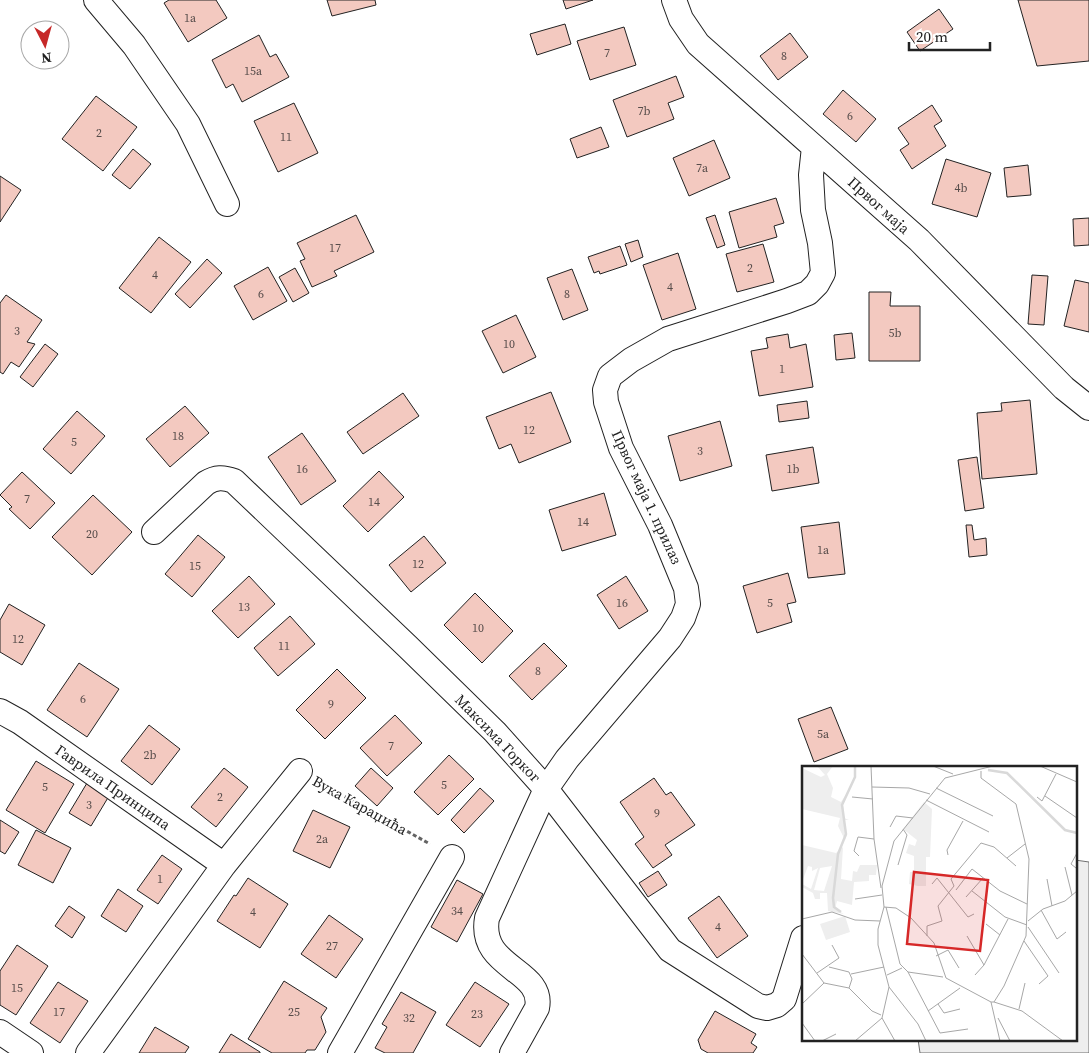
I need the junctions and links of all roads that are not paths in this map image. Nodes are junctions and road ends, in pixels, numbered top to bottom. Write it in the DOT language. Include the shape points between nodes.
graph roads {
  1 [pos="96,0"];
  2 [pos="674,0"];
  3 [pos="814,147"];
  4 [pos="227,204"];
  5 [pos="1089,408"];
  6 [pos="154,532"];
  7 [pos="0,711"];
  8 [pos="300,772"];
  9 [pos="546,789"];
  10 [pos="452,857"];
  11 [pos="224,866"];
  12 [pos="802,941"];
  13 [pos="0,1032"];
  14 [pos="31,1053"];
  15 [pos="88,1053"];
  16 [pos="340,1053"];
  17 [pos="512,1053"];
  1 -- 4 [label="street" via="134,45 188,124"];
  2 -- 3 [label="street, Првог маја" via="681,19 698,44"];
  3 -- 5 [label="street, Првог маја" via="919,240 1064,388"];
  3 -- 9 [label="street, Првог маја 1. прилаз" via="810,175 823,272 817,284 808,293 787,301 668,339 610,376 605,390 606,402 618,439 682,574 688,604 684,618 670,638 567,759"];
  6 -- 9 [label="street, Максима Горког" via="206,483 214,478 234,481 414,652"];
  7 -- 11 [label="street, Гаврила Принципа"];
  8 -- 11 [label="street, Вука Караџића"];
  9 -- 12 [label="street, Максима Горког" via="670,950 749,1001 767,1008 784,999"];
  9 -- 17 [label="street, Првог маја 1. прилаз" via="487,918 485,929 490,948 530,983 539,1000"];
  10 -- 16 [label="street"];
  11 -- 15 [label="street, Вука Караџића"];
  13 -- 14 [label="street"];
}
